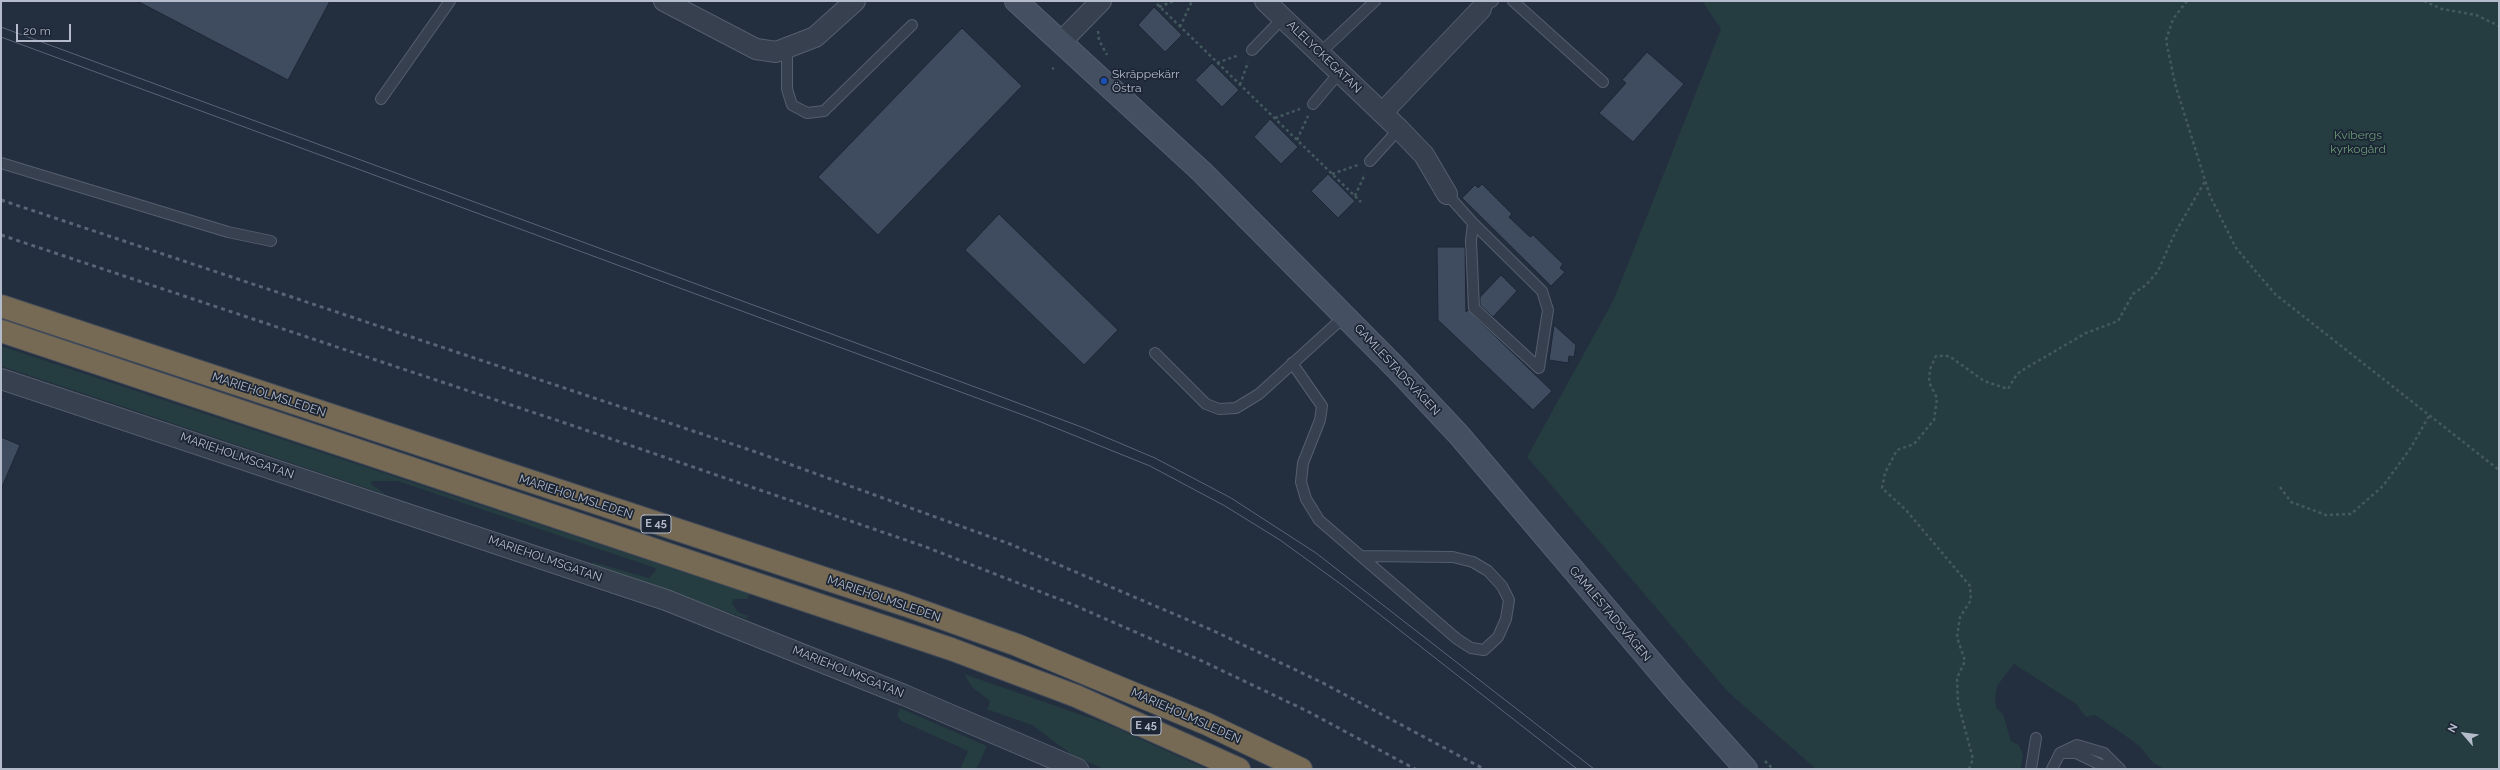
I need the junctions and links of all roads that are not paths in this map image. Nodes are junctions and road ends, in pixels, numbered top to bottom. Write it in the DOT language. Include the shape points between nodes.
graph roads {
  1 [pos="450,1"];
  2 [pos="664,1"];
  3 [pos="855,1"];
  4 [pos="1016,1"];
  5 [pos="1101,1"];
  6 [pos="1265,1"];
  7 [pos="1375,1"];
  8 [pos="1513,1"];
  9 [pos="1487,5"];
  10 [pos="1283,18"];
  11 [pos="912,25"];
  12 [pos="1061,42"];
  13 [pos="787,48"];
  14 [pos="1252,50"];
  15 [pos="1319,54"];
  16 [pos="1339,73"];
  17 [pos="1603,82"];
  18 [pos="381,99"];
  19 [pos="1313,104"];
  20 [pos="1383,112"];
  21 [pos="1399,129"];
  22 [pos="1370,160"];
  23 [pos="1,163"];
  24 [pos="1447,194"];
  25 [pos="1473,224"];
  26 [pos="271,241"];
  27 [pos="1,306"];
  28 [pos="1346,315"];
  29 [pos="1,332"];
  30 [pos="1155,353"];
  31 [pos="1292,363"];
  32 [pos="1,378"];
  33 [pos="1361,556"];
  34 [pos="2036,738"];
  35 [pos="2118,767"];
  36 [pos="1078,769"];
  37 [pos="1239,769"];
  38 [pos="1301,769"];
  39 [pos="1746,769"];
  40 [pos="2031,769"];
  41 [pos="2052,769"];
  1 -- 18 [label="lane"];
  2 -- 13 [label="street" via="756,49 776,52"];
  3 -- 13 [label="street" via="815,37"];
  4 -- 12 [label="street, GAMLESTADSVÄGEN"];
  5 -- 12 [label="street"];
  6 -- 10 [label="street, ALELYCKEGATAN"];
  7 -- 15 [label="lane"];
  8 -- 17 [label="lane"];
  9 -- 20 [label="street"];
  10 -- 14 [label="lane"];
  10 -- 15 [label="street, ALELYCKEGATAN"];
  11 -- 13 [label="lane" via="824,111 806,113 792,105 786,89"];
  12 -- 28 [label="street, GAMLESTADSVÄGEN" via="1155,127"];
  15 -- 16 [label="street, ALELYCKEGATAN"];
  16 -- 19 [label="lane"];
  16 -- 20 [label="street, ALELYCKEGATAN"];
  20 -- 21 [label="street, ALELYCKEGATAN"];
  21 -- 22 [label="lane"];
  21 -- 24 [label="street, ALELYCKEGATAN" via="1424,155"];
  23 -- 26 [label="lane" via="228,232"];
  24 -- 25 [label="lane, ALELYCKEGATAN"];
  25 -- 25 [label="lane, ALELYCKEGATAN" via="1471,241 1474,308 1539,368 1548,310 1542,291"];
  27 -- 38 [label="highway, MARIEHOLMSLEDEN / E 45" via="905,605 1017,645 1207,724"];
  28 -- 31 [label="lane"];
  28 -- 39 [label="street, GAMLESTADSVÄGEN" via="1459,435 1676,691"];
  29 -- 37 [label="highway, MARIEHOLMSLEDEN / E 45" via="951,648 1076,696"];
  30 -- 31 [label="lane" via="1206,404 1219,409 1236,408 1259,394"];
  31 -- 33 [label="lane" via="1322,406 1320,420 1303,463 1301,482 1306,500 1319,520"];
  32 -- 36 [label="street, MARIEHOLMSGATAN" via="647,594 911,698"];
  33 -- 33 [label="lane" via="1457,639 1471,648 1484,650 1498,637 1506,619 1508,600 1502,586 1488,571 1473,562 1453,557"];
  34 -- 40 [label="lane"];
  35 -- 41 [label="lane" via="2101,765 2076,753 2060,753"];
}
